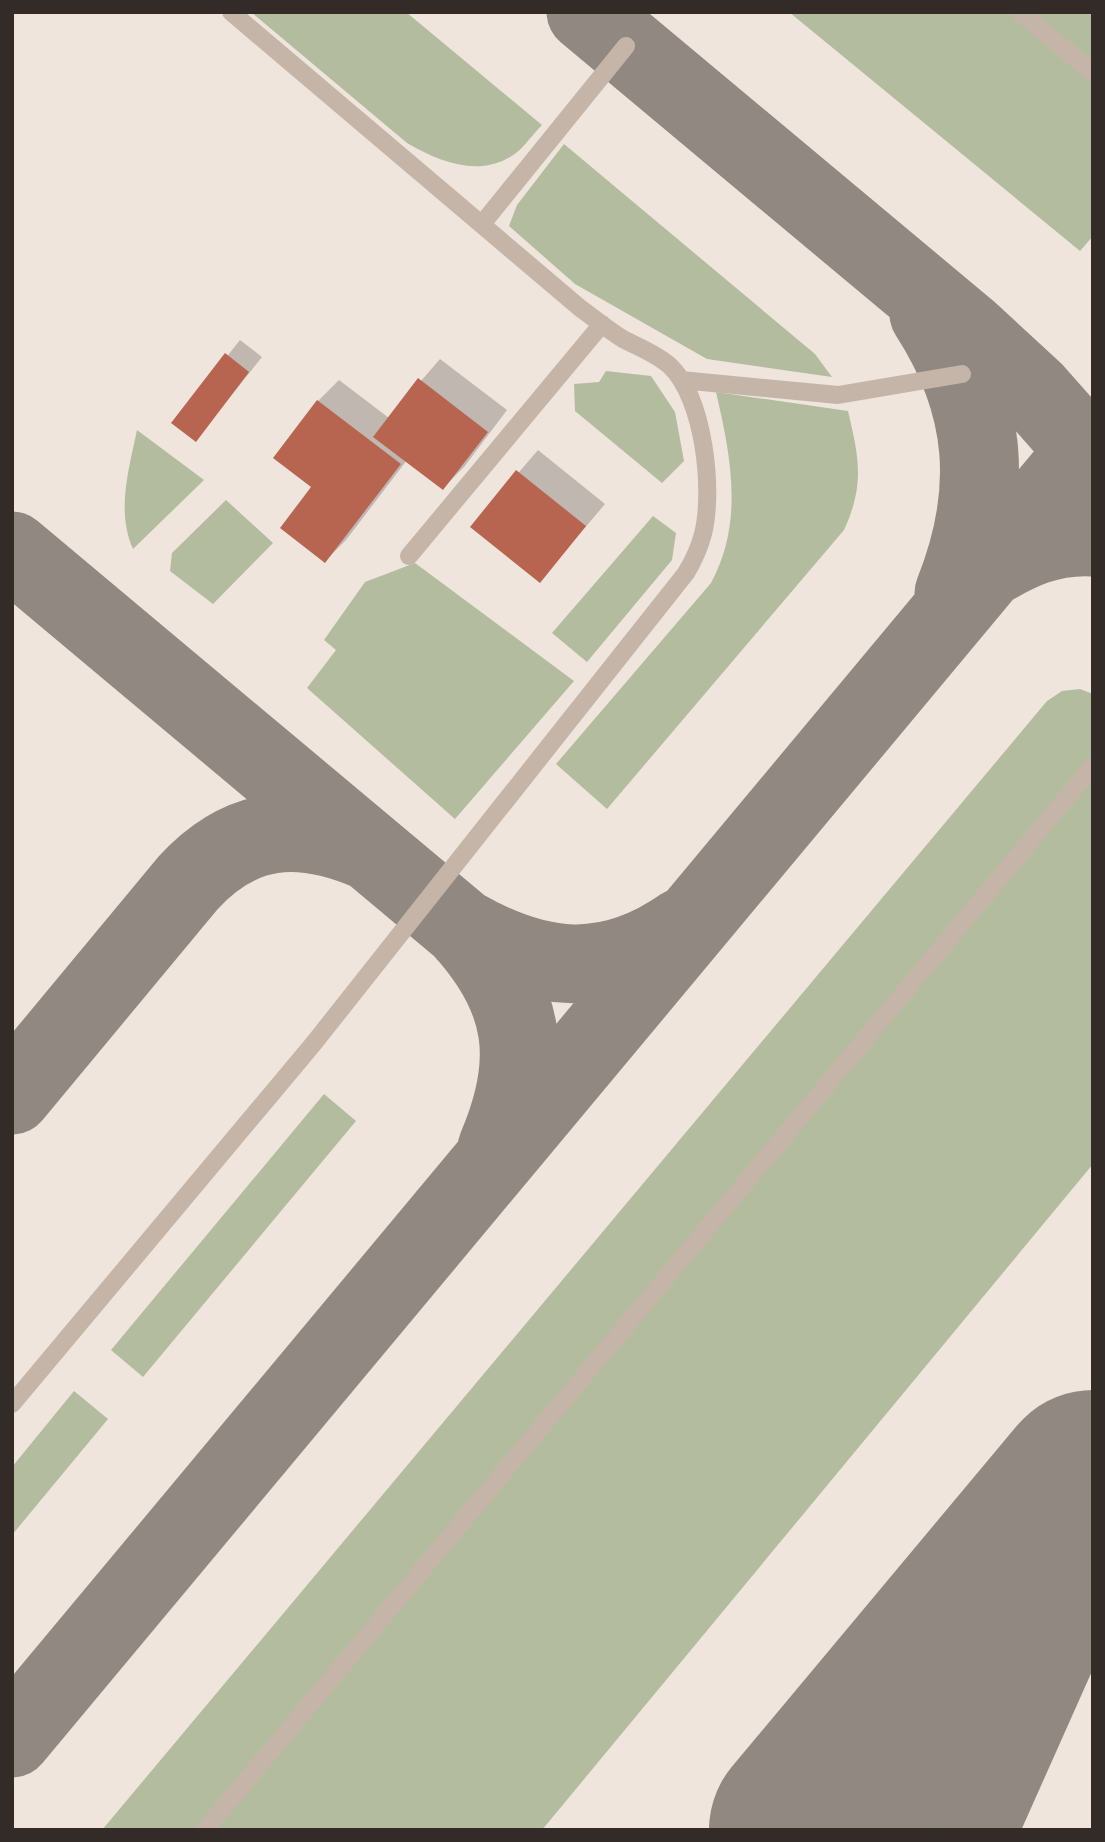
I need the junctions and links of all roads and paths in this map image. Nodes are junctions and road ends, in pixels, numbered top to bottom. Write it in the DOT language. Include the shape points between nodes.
graph roads {
  1 [pos="231,12"];
  2 [pos="1020,12"];
  3 [pos="626,46"];
  4 [pos="1093,73"];
  5 [pos="482,224"];
  6 [pos="602,324"];
  7 [pos="962,374"];
  8 [pos="681,380"];
  9 [pos="409,556"];
  10 [pos="1093,766"];
  11 [pos="12,1404"];
  12 [pos="205,1830"];
  1 -- 5 [label="lane"];
  2 -- 4 [label="lane"];
  3 -- 5 [label="lane"];
  5 -- 6 [label="lane"];
  6 -- 8 [label="lane" via="669,365"];
  6 -- 9 [label="lane"];
  7 -- 8 [label="lane" via="838,395"];
  8 -- 11 [label="lane" via="703,441 707,501 700,543 686,573 314,1043"];
  10 -- 12 [label="lane"];
}
